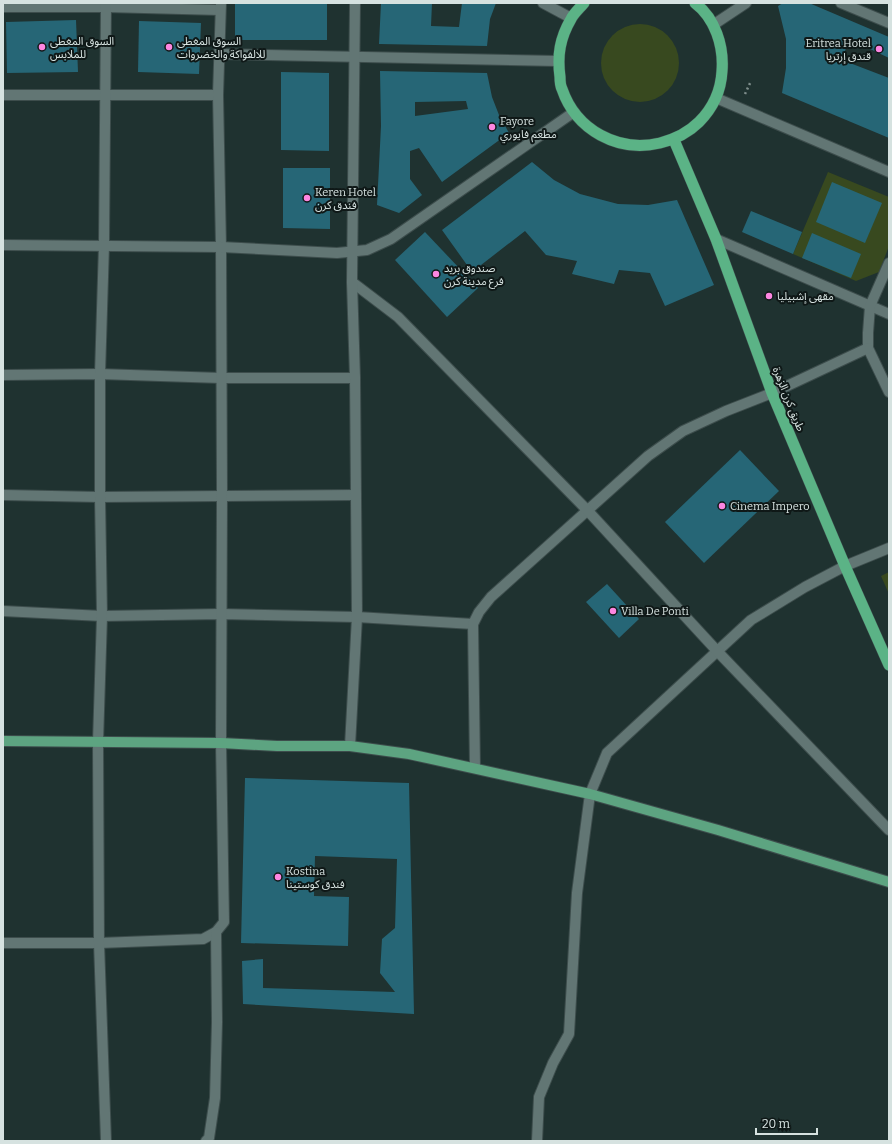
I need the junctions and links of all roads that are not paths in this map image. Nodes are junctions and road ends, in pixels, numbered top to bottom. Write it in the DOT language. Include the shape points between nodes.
graph roads {
  1 [pos="355,3"];
  2 [pos="543,3"];
  3 [pos="584,3"];
  4 [pos="695,3"];
  5 [pos="746,3"];
  6 [pos="841,3"];
  7 [pos="106,5"];
  8 [pos="220,6"];
  9 [pos="3,7"];
  10 [pos="571,18"];
  11 [pos="889,23"];
  12 [pos="713,25"];
  13 [pos="219,54"];
  14 [pos="355,56"];
  15 [pos="558,61"];
  16 [pos="106,94"];
  17 [pos="3,95"];
  18 [pos="218,95"];
  19 [pos="716,98"];
  20 [pos="574,112"];
  21 [pos="674,140"];
  22 [pos="889,172"];
  23 [pos="716,239"];
  24 [pos="3,245"];
  25 [pos="104,245"];
  26 [pos="221,248"];
  27 [pos="352,252"];
  28 [pos="889,263"];
  29 [pos="352,282"];
  30 [pos="870,306"];
  31 [pos="889,314"];
  32 [pos="868,348"];
  33 [pos="100,374"];
  34 [pos="3,375"];
  35 [pos="221,378"];
  36 [pos="355,378"];
  37 [pos="889,392"];
  38 [pos="772,393"];
  39 [pos="3,495"];
  40 [pos="222,495"];
  41 [pos="356,495"];
  42 [pos="100,497"];
  43 [pos="588,511"];
  44 [pos="889,548"];
  45 [pos="845,566"];
  46 [pos="3,611"];
  47 [pos="221,614"];
  48 [pos="102,616"];
  49 [pos="357,617"];
  50 [pos="473,624"];
  51 [pos="718,652"];
  52 [pos="889,665"];
  53 [pos="3,741"];
  54 [pos="98,742"];
  55 [pos="221,743"];
  56 [pos="350,746"];
  57 [pos="475,768"];
  58 [pos="590,794"];
  59 [pos="889,830"];
  60 [pos="889,882"];
  61 [pos="216,932"];
  62 [pos="3,943"];
  63 [pos="99,943"];
  64 [pos="106,1141"];
  65 [pos="206,1141"];
  66 [pos="537,1141"];
  1 -- 14 [label="street"];
  2 -- 10 [label="street"];
  3 -- 10 [label="highway"];
  4 -- 12 [label="highway"];
  5 -- 12 [label="street"];
  6 -- 11 [label="street"];
  7 -- 8 [label="street"];
  7 -- 9 [label="street"];
  7 -- 16 [label="street"];
  8 -- 13 [label="street"];
  10 -- 15 [label="highway" via="561,39"];
  12 -- 19 [label="highway" via="723,61 722,80"];
  13 -- 14 [label="street"];
  13 -- 18 [label="street"];
  14 -- 15 [label="street"];
  14 -- 27 [label="street"];
  15 -- 20 [label="highway" via="561,88"];
  16 -- 17 [label="street"];
  16 -- 18 [label="street"];
  16 -- 25 [label="street"];
  18 -- 26 [label="street"];
  19 -- 21 [label="highway" via="706,115"];
  19 -- 22 [label="street"];
  20 -- 21 [label="highway" via="593,132 619,144 647,146"];
  20 -- 27 [label="street" via="391,238 368,250"];
  21 -- 23 [label="highway, طريق كرن الزهرة"];
  23 -- 30 [label="street"];
  23 -- 38 [label="highway, طريق كرن الزهرة"];
  24 -- 25 [label="street"];
  25 -- 26 [label="street"];
  25 -- 33 [label="street"];
  26 -- 27 [label="street" via="337,254"];
  26 -- 35 [label="street"];
  27 -- 29 [label="street"];
  28 -- 30 [label="street"];
  29 -- 36 [label="street"];
  29 -- 43 [label="street" via="398,317"];
  30 -- 31 [label="street"];
  30 -- 32 [label="street"];
  32 -- 37 [label="street"];
  32 -- 38 [label="street"];
  33 -- 34 [label="street"];
  33 -- 35 [label="street"];
  33 -- 42 [label="street"];
  35 -- 36 [label="street"];
  35 -- 40 [label="street"];
  36 -- 41 [label="street"];
  38 -- 43 [label="street" via="683,431 648,456"];
  38 -- 45 [label="highway, طريق كرن الزهرة"];
  39 -- 42 [label="street"];
  40 -- 41 [label="street"];
  40 -- 42 [label="street"];
  40 -- 47 [label="street"];
  41 -- 49 [label="street"];
  42 -- 48 [label="street"];
  43 -- 50 [label="street" via="491,597"];
  43 -- 51 [label="street"];
  44 -- 45 [label="street"];
  45 -- 51 [label="street" via="751,620"];
  45 -- 52 [label="highway, طريق كرن الزهرة"];
  46 -- 48 [label="street"];
  47 -- 48 [label="street"];
  47 -- 49 [label="street"];
  47 -- 55 [label="street"];
  48 -- 54 [label="street"];
  49 -- 50 [label="street"];
  49 -- 56 [label="street"];
  50 -- 57 [label="street"];
  51 -- 58 [label="street" via="607,754"];
  51 -- 59 [label="street"];
  53 -- 54 [label="main road"];
  54 -- 55 [label="main road"];
  54 -- 63 [label="street"];
  55 -- 56 [label="main road"];
  55 -- 61 [label="street" via="224,922"];
  56 -- 57 [label="main road" via="409,754"];
  57 -- 58 [label="main road"];
  58 -- 60 [label="main road"];
  58 -- 66 [label="street" via="577,892 569,1034 539,1097"];
  61 -- 63 [label="street" via="203,939"];
  61 -- 65 [label="street" via="215,1098 209,1138"];
  62 -- 63 [label="street"];
  63 -- 64 [label="street"];
}
